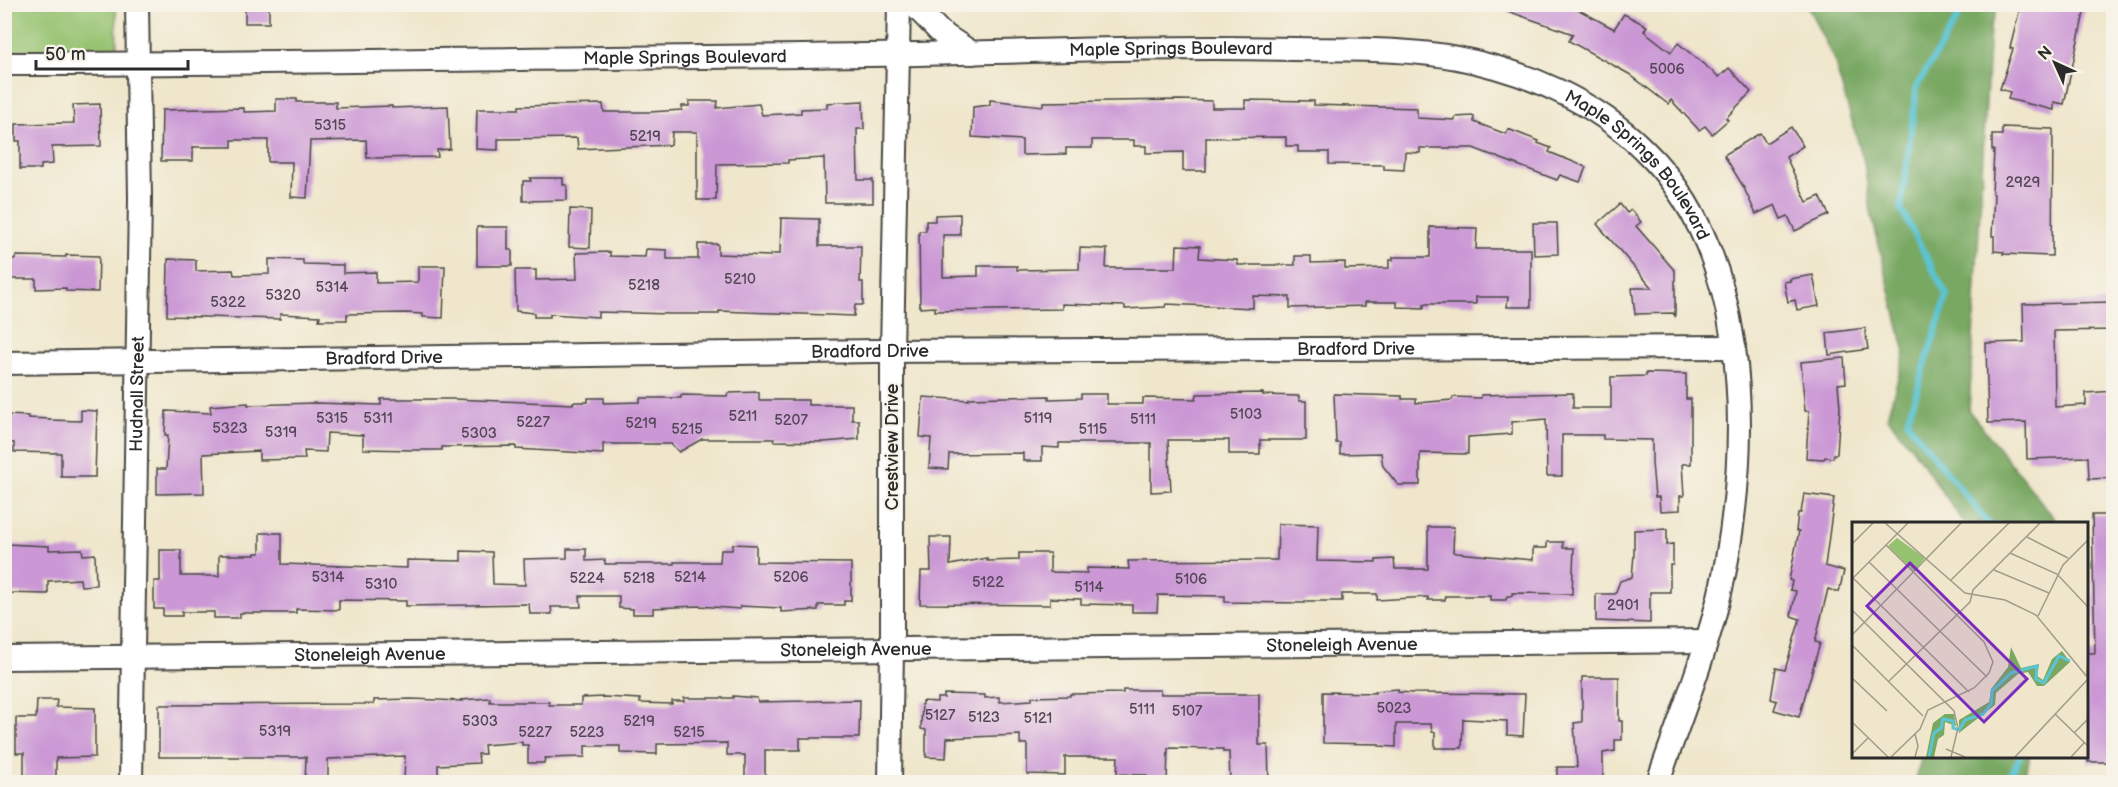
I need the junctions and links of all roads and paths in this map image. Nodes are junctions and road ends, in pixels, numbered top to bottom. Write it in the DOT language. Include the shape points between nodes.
graph roads {
  1 [pos="137,4"];
  2 [pos="899,4"];
  3 [pos="913,4"];
  4 [pos="972,53"];
  5 [pos="898,54"];
  6 [pos="4,64"];
  7 [pos="138,64"];
  8 [pos="1734,347"];
  9 [pos="892,351"];
  10 [pos="138,361"];
  11 [pos="4,363"];
  12 [pos="1706,641"];
  13 [pos="892,649"];
  14 [pos="4,658"];
  15 [pos="133,658"];
  16 [pos="131,783"];
  17 [pos="890,783"];
  18 [pos="1658,783"];
  1 -- 7 [label="street, Hudnall Street"];
  2 -- 5 [label="street, Crestview Drive"];
  3 -- 4 [label="street" via="940,32"];
  4 -- 5 [label="street, Maple Springs Boulevard"];
  4 -- 8 [label="street, Maple Springs Boulevard" via="1231,47 1398,51 1452,57 1523,77 1599,111 1648,153 1676,187 1697,219 1725,292"];
  5 -- 7 [label="street, Maple Springs Boulevard"];
  5 -- 9 [label="street, Crestview Drive"];
  6 -- 7 [label="street, Maple Springs Boulevard"];
  7 -- 10 [label="street, Hudnall Street"];
  8 -- 9 [label="street, Bradford Drive"];
  8 -- 12 [label="street, Maple Springs Boulevard" via="1738,450 1734,503 1727,561"];
  9 -- 10 [label="street, Bradford Drive"];
  9 -- 13 [label="street, Crestview Drive"];
  10 -- 11 [label="street, Bradford Drive"];
  10 -- 15 [label="street, Hudnall Street"];
  12 -- 13 [label="street, Stoneleigh Avenue"];
  12 -- 18 [label="street, Maple Springs Boulevard"];
  13 -- 15 [label="street, Stoneleigh Avenue"];
  13 -- 17 [label="street, Crestview Drive"];
  14 -- 15 [label="street, Stoneleigh Avenue"];
  15 -- 16 [label="street, Hudnall Street"];
}
